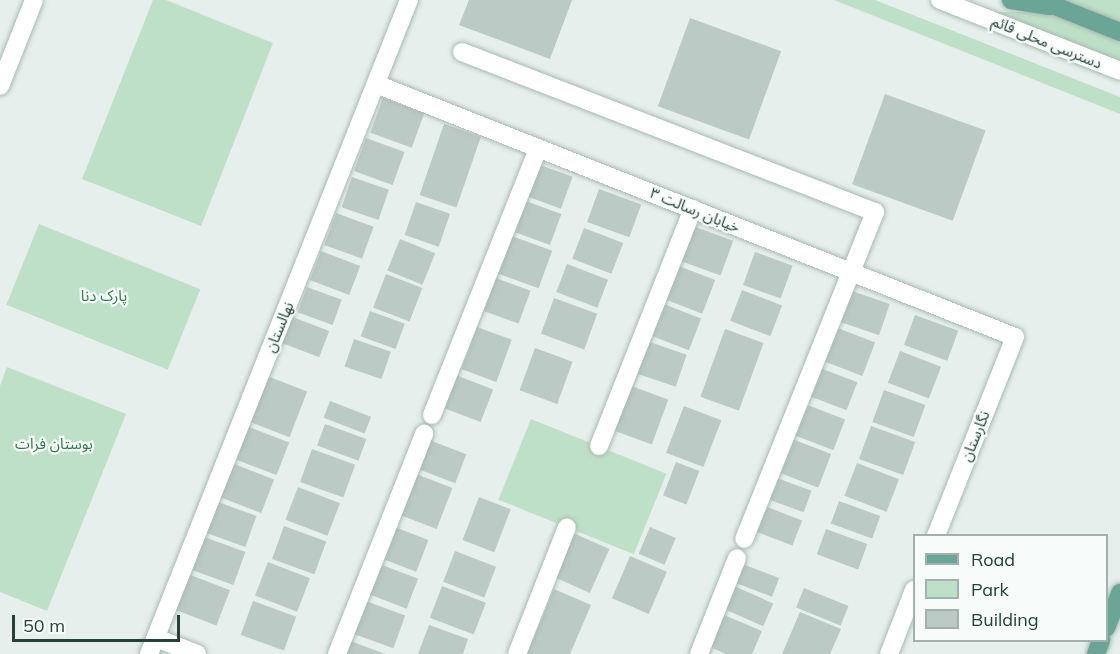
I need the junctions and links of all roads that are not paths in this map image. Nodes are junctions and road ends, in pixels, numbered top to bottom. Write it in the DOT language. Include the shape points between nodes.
graph roads {
  1 [pos="34,0"];
  2 [pos="409,0"];
  3 [pos="940,0"];
  4 [pos="1011,0"];
  5 [pos="1048,3"];
  6 [pos="1120,32"];
  7 [pos="462,52"];
  8 [pos="1120,71"];
  9 [pos="376,84"];
  10 [pos="0,86"];
  11 [pos="538,148"];
  12 [pos="693,209"];
  13 [pos="850,272"];
  14 [pos="1015,337"];
  15 [pos="432,415"];
  16 [pos="424,434"];
  17 [pos="599,446"];
  18 [pos="567,527"];
  19 [pos="937,534"];
  20 [pos="744,539"];
  21 [pos="737,558"];
  22 [pos="1120,594"];
  23 [pos="913,595"];
  24 [pos="1108,625"];
  25 [pos="153,646"];
  26 [pos="197,654"];
  27 [pos="337,654"];
  28 [pos="517,654"];
  29 [pos="699,654"];
  30 [pos="889,654"];
  1 -- 10 [label="street"];
  2 -- 9 [label="street, نهالستان"];
  3 -- 8 [label="street, دسترسی محلی قائم"];
  4 -- 5 [label="main road"];
  5 -- 6 [label="main road"];
  7 -- 13 [label="street" via="875,212"];
  9 -- 11 [label="street, خیابان رسالت ۳"];
  9 -- 25 [label="street, نهالستان"];
  11 -- 12 [label="street, خیابان رسالت ۳"];
  11 -- 15 [label="street"];
  12 -- 13 [label="street, خیابان رسالت ۳"];
  12 -- 17 [label="street"];
  13 -- 14 [label="street, خیابان رسالت ۳"];
  13 -- 20 [label="street"];
  14 -- 19 [label="street, نگارستان"];
  16 -- 27 [label="street"];
  18 -- 28 [label="street"];
  21 -- 29 [label="street"];
  22 -- 24 [label="main road"];
  23 -- 30 [label="street"];
  25 -- 26 [label="street"];
}
